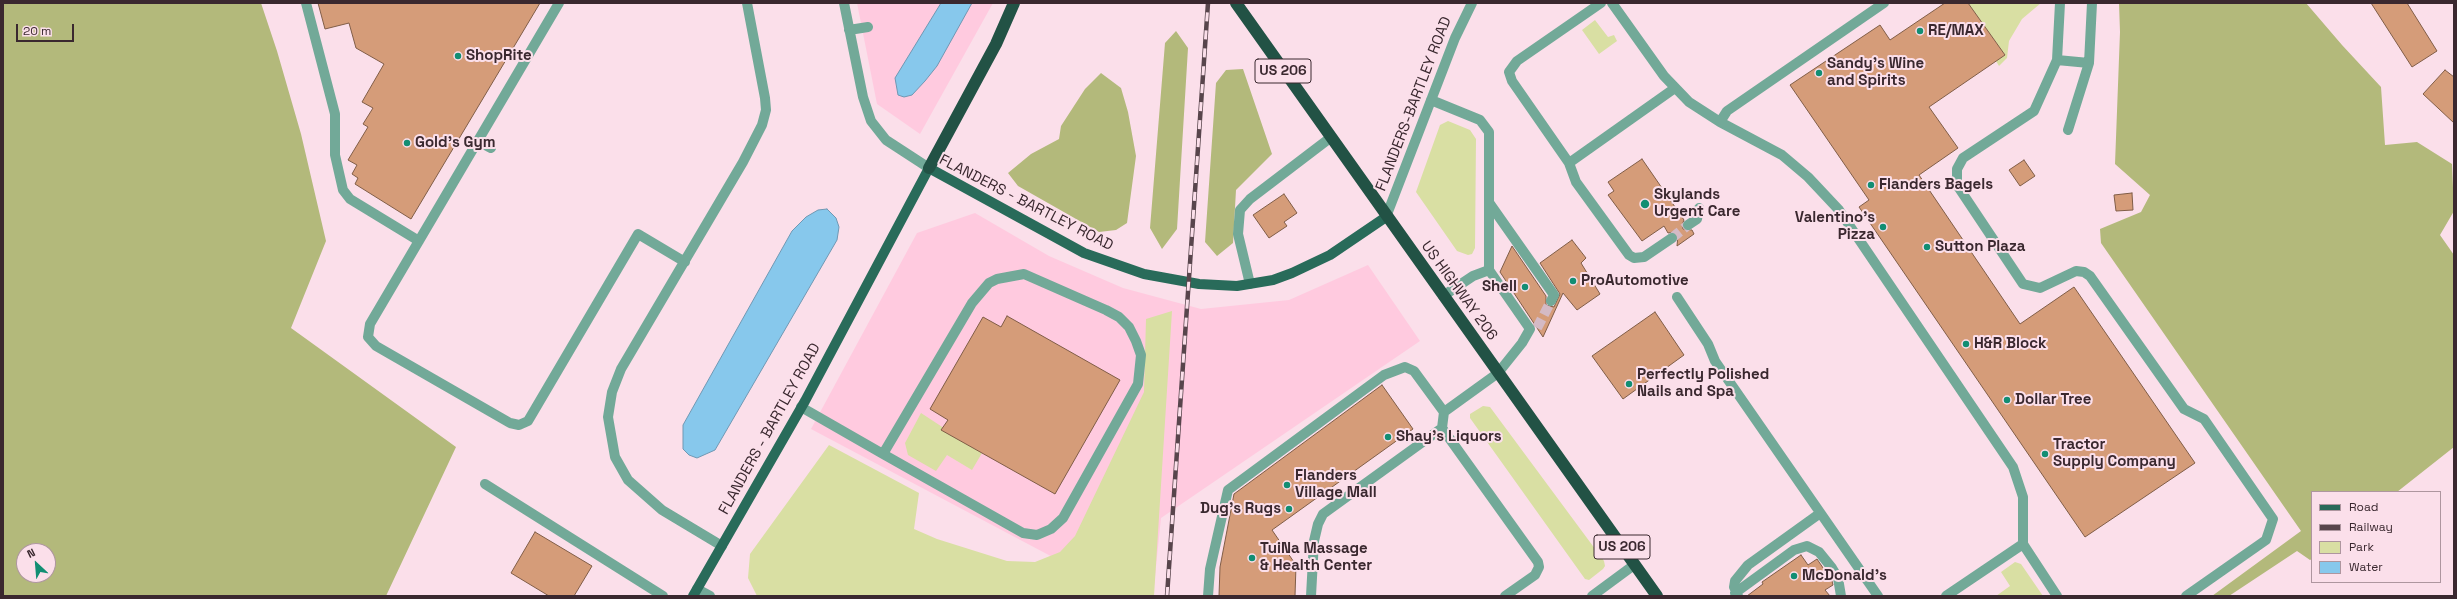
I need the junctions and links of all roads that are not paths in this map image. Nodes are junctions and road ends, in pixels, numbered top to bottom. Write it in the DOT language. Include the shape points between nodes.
graph roads {
  1 [pos="306,3"];
  2 [pos="559,3"];
  3 [pos="747,3"];
  4 [pos="844,3"];
  5 [pos="1014,3"];
  6 [pos="1236,3"];
  7 [pos="1472,3"];
  8 [pos="1601,3"];
  9 [pos="1612,3"];
  10 [pos="1884,3"];
  11 [pos="2060,3"];
  12 [pos="2092,3"];
  13 [pos="868,26"];
  14 [pos="849,30"];
  15 [pos="2057,60"];
  16 [pos="2089,63"];
  17 [pos="1675,88"];
  18 [pos="1431,100"];
  19 [pos="1720,122"];
  20 [pos="2068,130"];
  21 [pos="1330,138"];
  22 [pos="478,141"];
  23 [pos="491,148"];
  24 [pos="1569,163"];
  25 [pos="929,168"];
  26 [pos="1490,204"];
  27 [pos="1699,208"];
  28 [pos="1386,217"];
  29 [pos="1688,226"];
  30 [pos="1672,238"];
  31 [pos="420,241"];
  32 [pos="685,262"];
  33 [pos="1488,270"];
  34 [pos="1250,284"];
  35 [pos="1443,296"];
  36 [pos="1677,297"];
  37 [pos="1551,301"];
  38 [pos="1498,373"];
  39 [pos="801,407"];
  40 [pos="1444,412"];
  41 [pos="1442,428"];
  42 [pos="883,454"];
  43 [pos="486,484"];
  44 [pos="1820,514"];
  45 [pos="2023,544"];
  46 [pos="722,546"];
  47 [pos="1634,565"];
  48 [pos="695,592"];
  49 [pos="1736,594"];
  50 [pos="664,596"];
  51 [pos="710,596"];
  52 [pos="1208,596"];
  53 [pos="1311,596"];
  54 [pos="1505,596"];
  55 [pos="1592,596"];
  56 [pos="1657,596"];
  57 [pos="1840,596"];
  58 [pos="1878,596"];
  59 [pos="1946,596"];
  60 [pos="2057,596"];
  61 [pos="2186,596"];
  1 -- 31 [label="street" via="335,114 335,155 343,190 350,199"];
  2 -- 22 [label="street"];
  3 -- 32 [label="street" via="765,98 764,117 757,137"];
  4 -- 14 [label="street"];
  5 -- 25 [label="highway" via="996,44"];
  6 -- 21 [label="highway, US HIGHWAY 206 / US 206"];
  7 -- 18 [label="street, FLANDERS-BARTLEY ROAD" via="1455,38"];
  8 -- 24 [label="street" via="1517,61 1509,72 1512,81"];
  9 -- 17 [label="street"];
  10 -- 19 [label="street" via="1727,111"];
  11 -- 15 [label="street"];
  12 -- 16 [label="street"];
  13 -- 14 [label="street"];
  14 -- 25 [label="street" via="863,97 875,128 889,143"];
  15 -- 16 [label="street"];
  15 -- 61 [label="street" via="2034,111 1963,158 1957,170 1957,185 2023,284 2040,288 2076,271 2090,276 2184,409 2204,419 2273,519 2266,540"];
  16 -- 20 [label="street"];
  17 -- 19 [label="street" via="1694,106"];
  17 -- 24 [label="street"];
  18 -- 26 [label="street" via="1473,116 1487,127 1490,136"];
  18 -- 28 [label="street, FLANDERS-BARTLEY ROAD"];
  19 -- 45 [label="street" via="1782,155 1808,177 1839,210 2013,467 2023,497"];
  21 -- 28 [label="highway, US HIGHWAY 206 / US 206"];
  21 -- 34 [label="street" via="1250,199 1240,210 1238,234"];
  22 -- 23 [label="street"];
  22 -- 31 [label="street"];
  24 -- 30 [label="street" via="1576,182 1629,255 1634,258 1644,257"];
  25 -- 34 [label="main road, FLANDERS - BARTLEY ROAD" via="1056,239 1113,264 1144,274 1192,283 1236,286"];
  25 -- 39 [label="main road, FLANDERS - BARTLEY ROAD"];
  26 -- 33 [label="street"];
  26 -- 37 [label="street" via="1554,295"];
  27 -- 29 [label="street" via="1697,219"];
  28 -- 34 [label="main road, FLANDERS - BARTLEY ROAD" via="1346,245 1311,264 1273,280"];
  28 -- 35 [label="highway, US HIGHWAY 206 / US 206"];
  31 -- 32 [label="street" via="370,324 368,337 376,346 514,425 528,421 638,234"];
  32 -- 46 [label="street" via="616,380 609,405 608,427 619,467 641,494 662,510"];
  33 -- 35 [label="street" via="1473,276"];
  33 -- 38 [label="street" via="1533,328"];
  35 -- 38 [label="highway, US HIGHWAY 206 / US 206"];
  36 -- 44 [label="street" via="1708,344 1715,361"];
  38 -- 40 [label="street"];
  38 -- 47 [label="highway, US HIGHWAY 206 / US 206"];
  39 -- 42 [label="street"];
  39 -- 46 [label="main road, FLANDERS - BARTLEY ROAD"];
  40 -- 41 [label="street"];
  40 -- 52 [label="street" via="1414,371 1405,367 1399,368 1384,375 1228,490 1210,569"];
  41 -- 53 [label="street" via="1323,514 1314,540"];
  41 -- 54 [label="street" via="1538,562 1535,575"];
  42 -- 42 [label="street" via="1024,533 1044,533 1063,518 1138,384 1141,355 1136,341 1129,327 1119,317 1031,277 1015,274 997,279 989,283 972,302"];
  43 -- 50 [label="street"];
  44 -- 49 [label="street" via="1748,565 1735,581"];
  44 -- 58 [label="street"];
  45 -- 59 [label="street"];
  45 -- 60 [label="street"];
  46 -- 48 [label="main road, FLANDERS - BARTLEY ROAD"];
  47 -- 55 [label="street"];
  47 -- 56 [label="highway, US HIGHWAY 206 / US 206"];
  48 -- 51 [label="street"];
  49 -- 57 [label="street" via="1794,550 1806,546 1819,552 1832,568 1838,578"];
}
